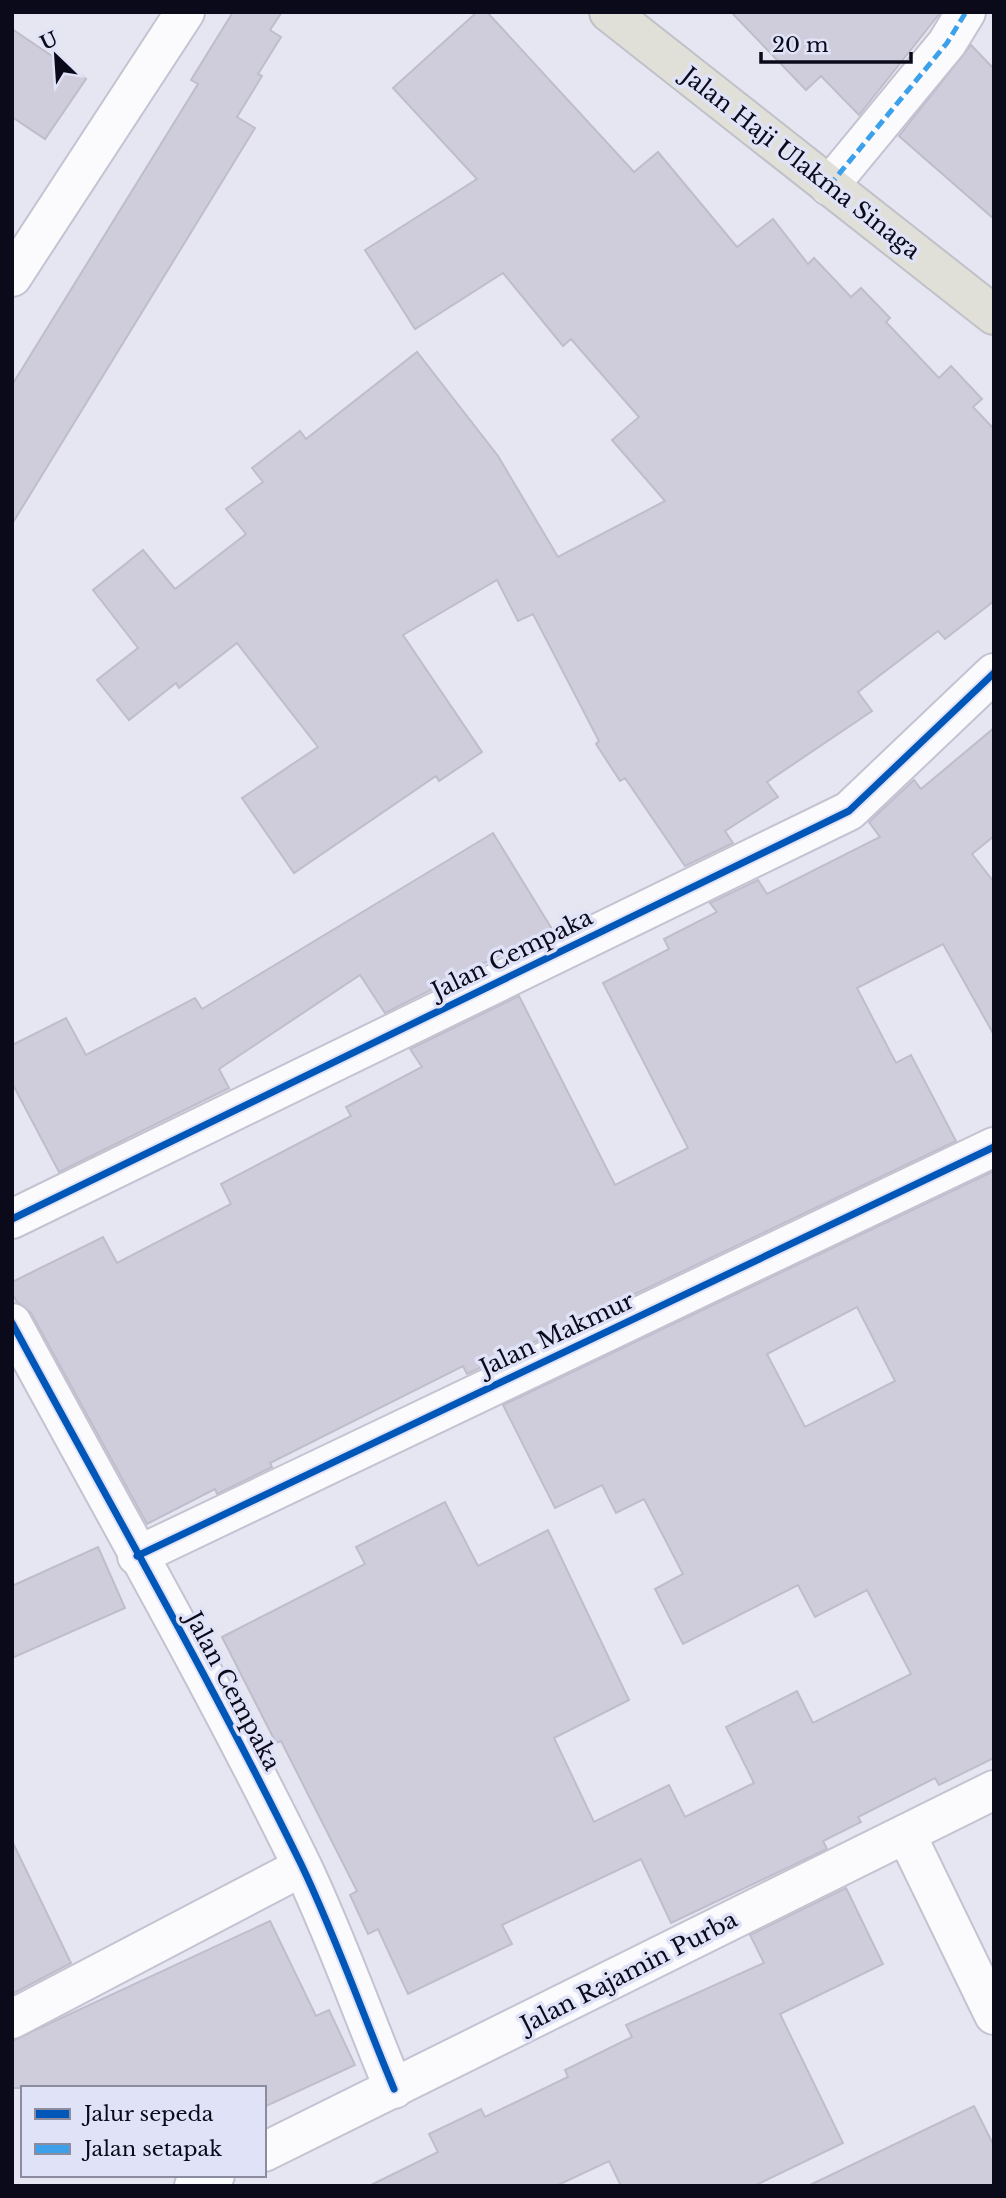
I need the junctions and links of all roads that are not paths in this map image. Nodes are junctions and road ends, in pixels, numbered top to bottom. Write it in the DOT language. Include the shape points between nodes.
graph roads {
  1 [pos="184,12"];
  2 [pos="609,12"];
  3 [pos="966,12"];
  4 [pos="829,186"];
  5 [pos="12,277"];
  6 [pos="994,315"];
  7 [pos="994,673"];
  8 [pos="994,1147"];
  9 [pos="12,1219"];
  10 [pos="12,1323"];
  11 [pos="137,1556"];
  12 [pos="994,1790"];
  13 [pos="906,1834"];
  14 [pos="302,1867"];
  15 [pos="994,2015"];
  16 [pos="12,2019"];
  17 [pos="394,2089"];
  18 [pos="266,2151"];
  19 [pos="211,2177"];
  20 [pos="194,2186"];
  1 -- 5 [label="street"];
  2 -- 4 [label="main road, Jalan Haji Ulakma Sinaga"];
  3 -- 4 [label="street" via="947,43"];
  4 -- 6 [label="main road, Jalan Haji Ulakma Sinaga"];
  7 -- 9 [label="street, Jalan Cempaka" via="849,811"];
  8 -- 11 [label="street, Jalan Makmur"];
  10 -- 11 [label="street, Jalan Cempaka"];
  11 -- 14 [label="street, Jalan Cempaka" via="195,1656"];
  12 -- 13 [label="street, Jalan Rajamin Purba"];
  13 -- 15 [label="street"];
  13 -- 17 [label="street, Jalan Rajamin Purba"];
  14 -- 16 [label="street"];
  14 -- 17 [label="street, Jalan Cempaka"];
  17 -- 18 [label="street, Jalan Rajamin Purba"];
  19 -- 20 [label="street"];
}
